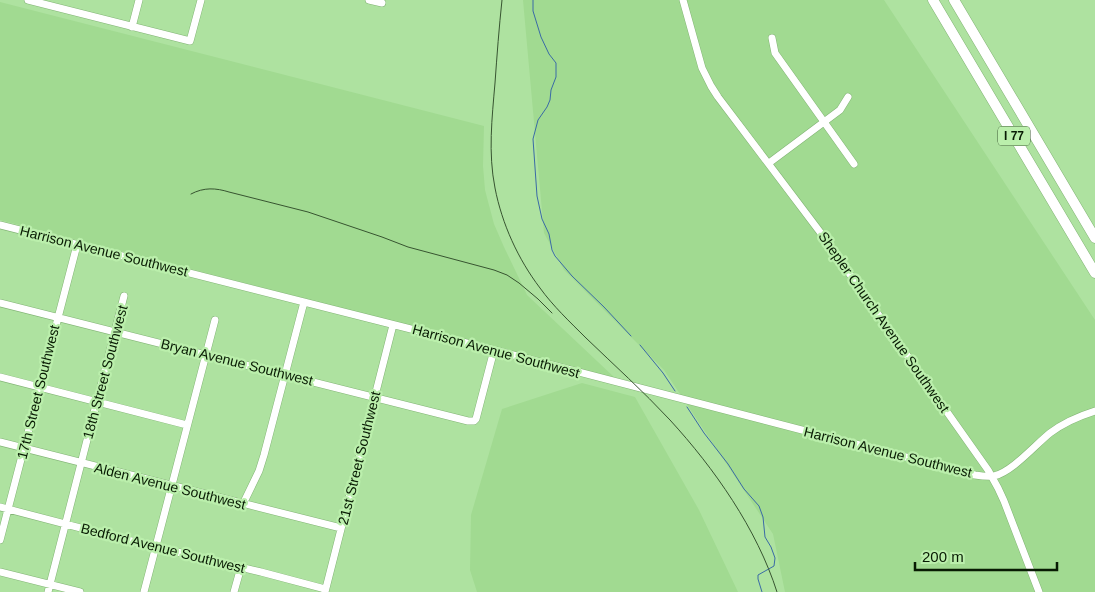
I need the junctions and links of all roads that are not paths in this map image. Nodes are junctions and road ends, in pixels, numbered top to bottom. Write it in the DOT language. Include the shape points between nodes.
graph roads {
  1 [pos="28,0"];
  2 [pos="139,0"];
  3 [pos="200,0"];
  4 [pos="369,0"];
  5 [pos="683,0"];
  6 [pos="926,0"];
  7 [pos="933,0"];
  8 [pos="954,0"];
  9 [pos="959,0"];
  10 [pos="382,3"];
  11 [pos="132,26"];
  12 [pos="772,38"];
  13 [pos="1006,88"];
  14 [pos="848,97"];
  15 [pos="824,123"];
  16 [pos="1008,127"];
  17 [pos="769,163"];
  18 [pos="854,164"];
  19 [pos="0,225"];
  20 [pos="1095,238"];
  21 [pos="77,245"];
  22 [pos="1095,273"];
  23 [pos="124,296"];
  24 [pos="304,302"];
  25 [pos="0,303"];
  26 [pos="57,318"];
  27 [pos="215,320"];
  28 [pos="393,325"];
  29 [pos="115,332"];
  30 [pos="494,350"];
  31 [pos="206,355"];
  32 [pos="285,375"];
  33 [pos="0,377"];
  34 [pos="39,387"];
  35 [pos="374,397"];
  36 [pos="97,402"];
  37 [pos="1095,411"];
  38 [pos="187,425"];
  39 [pos="0,442"];
  40 [pos="24,448"];
  41 [pos="81,463"];
  42 [pos="992,477"];
  43 [pos="172,486"];
  44 [pos="243,504"];
  45 [pos="0,507"];
  46 [pos="8,509"];
  47 [pos="65,524"];
  48 [pos="341,528"];
  49 [pos="0,540"];
  50 [pos="156,547"];
  51 [pos="241,568"];
  52 [pos="0,572"];
  53 [pos="49,588"];
  54 [pos="325,591"];
  55 [pos="80,592"];
  56 [pos="144,592"];
  57 [pos="234,592"];
  58 [pos="1039,592"];
  1 -- 11 [label="street"];
  2 -- 11 [label="street"];
  3 -- 11 [label="street" via="190,41"];
  4 -- 10 [label="street"];
  5 -- 17 [label="street, Shepler Church Avenue Southwest" via="702,68 711,86"];
  6 -- 16 [label="highway"];
  7 -- 16 [label="highway, I 77"];
  8 -- 13 [label="highway, I 77"];
  9 -- 13 [label="highway" via="999,68"];
  12 -- 15 [label="street" via="775,53"];
  13 -- 20 [label="highway, I 77"];
  14 -- 15 [label="street" via="840,110"];
  15 -- 17 [label="street"];
  15 -- 18 [label="street"];
  16 -- 22 [label="highway, I 77"];
  17 -- 42 [label="street, Shepler Church Avenue Southwest"];
  19 -- 21 [label="street, Harrison Avenue Southwest"];
  21 -- 24 [label="street, Harrison Avenue Southwest"];
  21 -- 26 [label="street, 17th Street Southwest"];
  23 -- 29 [label="street, 18th Street Southwest"];
  24 -- 28 [label="street, Harrison Avenue Southwest"];
  24 -- 32 [label="street"];
  25 -- 26 [label="street, Bryan Avenue Southwest"];
  26 -- 29 [label="street, Bryan Avenue Southwest"];
  26 -- 34 [label="street, 17th Street Southwest"];
  27 -- 31 [label="street"];
  28 -- 30 [label="street, Harrison Avenue Southwest"];
  28 -- 35 [label="street, 21st Street Southwest"];
  29 -- 31 [label="street, Bryan Avenue Southwest"];
  29 -- 36 [label="street, 18th Street Southwest"];
  30 -- 35 [label="street, Bryan Avenue Southwest" via="474,421"];
  30 -- 42 [label="street, Harrison Avenue Southwest"];
  31 -- 32 [label="street, Bryan Avenue Southwest"];
  31 -- 38 [label="street"];
  32 -- 35 [label="street, Bryan Avenue Southwest"];
  32 -- 44 [label="street" via="259,471"];
  33 -- 34 [label="street"];
  34 -- 36 [label="street"];
  34 -- 40 [label="street, 17th Street Southwest"];
  35 -- 48 [label="street, 21st Street Southwest"];
  36 -- 38 [label="street"];
  36 -- 41 [label="street, 18th Street Southwest"];
  37 -- 42 [label="street" via="1059,427 1010,467"];
  38 -- 43 [label="street"];
  39 -- 40 [label="street, Alden Avenue Southwest"];
  40 -- 41 [label="street, Alden Avenue Southwest"];
  40 -- 46 [label="street, 17th Street Southwest"];
  41 -- 43 [label="street, Alden Avenue Southwest"];
  41 -- 47 [label="street, 18th Street Southwest"];
  42 -- 58 [label="street, Shepler Church Avenue Southwest"];
  43 -- 44 [label="street, Alden Avenue Southwest"];
  43 -- 50 [label="street"];
  44 -- 48 [label="street, Alden Avenue Southwest"];
  45 -- 46 [label="street, Bedford Avenue Southwest"];
  46 -- 47 [label="street, Bedford Avenue Southwest"];
  46 -- 49 [label="street, 17th Street Southwest"];
  47 -- 50 [label="street, Bedford Avenue Southwest"];
  47 -- 53 [label="street, 18th Street Southwest"];
  48 -- 54 [label="street, 21st Street Southwest"];
  50 -- 51 [label="street, Bedford Avenue Southwest"];
  50 -- 56 [label="street"];
  51 -- 54 [label="street, Bedford Avenue Southwest"];
  51 -- 57 [label="street"];
  52 -- 53 [label="street"];
  53 -- 55 [label="street"];
}
